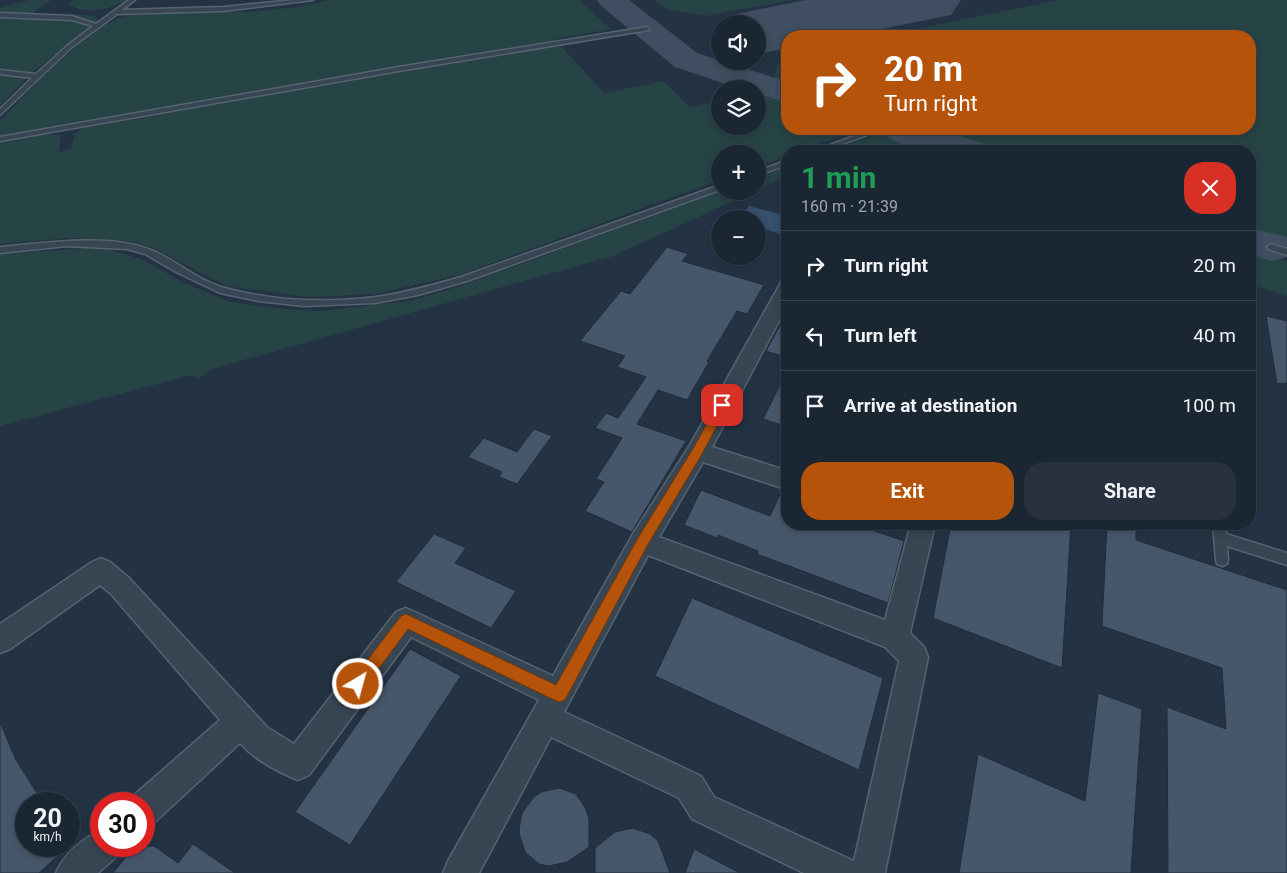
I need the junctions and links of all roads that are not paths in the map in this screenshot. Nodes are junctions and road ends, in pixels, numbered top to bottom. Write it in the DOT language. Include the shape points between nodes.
graph roads {
  1 [pos="132,0"];
  2 [pos="310,0"];
  3 [pos="116,12"];
  4 [pos="0,15"];
  5 [pos="98,26"];
  6 [pos="648,29"];
  7 [pos="0,72"];
  8 [pos="36,76"];
  9 [pos="0,114"];
  10 [pos="862,135"];
  11 [pos="0,139"];
  12 [pos="835,145"];
  13 [pos="781,165"];
  14 [pos="766,170"];
  15 [pos="711,190"];
  16 [pos="1271,247"];
  17 [pos="0,250"];
  18 [pos="1287,252"];
  19 [pos="781,299"];
  20 [pos="698,451"];
  21 [pos="781,478"];
  22 [pos="920,530"];
  23 [pos="1219,530"];
  24 [pos="1220,538"];
  25 [pos="642,542"];
  26 [pos="1287,559"];
  27 [pos="1222,560"];
  28 [pos="895,637"];
  29 [pos="0,640"];
  30 [pos="553,707"];
  31 [pos="241,721"];
  32 [pos="155,799"];
  33 [pos="91,857"];
  34 [pos="73,873"];
  35 [pos="460,873"];
  36 [pos="842,873"];
  37 [pos="868,873"];
  1 -- 3 [label="lane"];
  2 -- 3 [label="lane" via="224,8"];
  3 -- 5 [label="lane"];
  4 -- 5 [label="lane" via="72,18"];
  5 -- 8 [label="lane"];
  6 -- 11 [label="lane"];
  7 -- 8 [label="lane"];
  8 -- 9 [label="lane"];
  10 -- 12 [label="lane"];
  13 -- 14 [label="lane"];
  15 -- 17 [label="lane" via="464,279 375,300 304,302 258,298 220,290 148,252 128,246 67,243"];
  16 -- 18 [label="lane"];
  19 -- 20 [label="street"];
  20 -- 21 [label="street"];
  20 -- 25 [label="street"];
  22 -- 28 [label="street"];
  23 -- 24 [label="lane"];
  24 -- 26 [label="lane"];
  24 -- 27 [label="lane"];
  25 -- 28 [label="street"];
  25 -- 30 [label="street"];
  28 -- 37 [label="street" via="914,656"];
  29 -- 31 [label="street" via="101,570 120,586"];
  30 -- 31 [label="street" via="406,621 298,764 257,739"];
  30 -- 35 [label="street"];
  30 -- 36 [label="street" via="690,787 703,808"];
  31 -- 32 [label="street"];
  33 -- 34 [label="street"];
}
